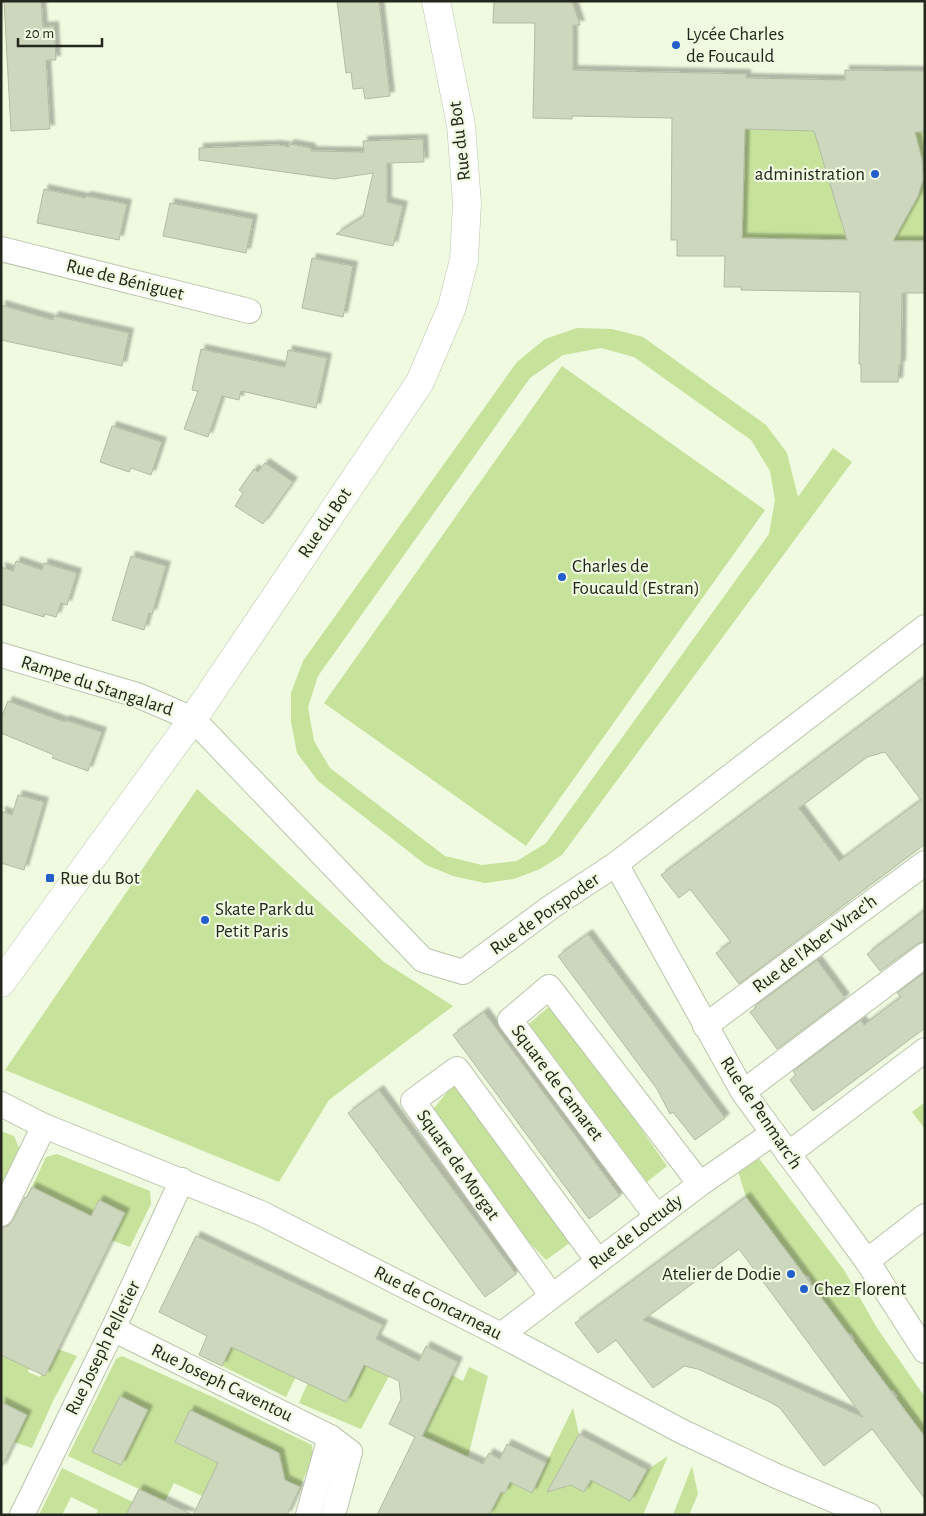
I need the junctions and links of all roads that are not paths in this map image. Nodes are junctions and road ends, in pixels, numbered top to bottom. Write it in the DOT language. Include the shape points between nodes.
graph roads {
  1 [pos="436,1"];
  2 [pos="1,249"];
  3 [pos="249,311"];
  4 [pos="924,627"];
  5 [pos="1,654"];
  6 [pos="193,719"];
  7 [pos="925,863"];
  8 [pos="616,864"];
  9 [pos="925,955"];
  10 [pos="1,982"];
  11 [pos="705,1026"];
  12 [pos="925,1050"];
  13 [pos="743,1092"];
  14 [pos="1,1104"];
  15 [pos="44,1126"];
  16 [pos="774,1133"];
  17 [pos="788,1154"];
  18 [pos="182,1180"];
  19 [pos="700,1184"];
  20 [pos="1,1214"];
  21 [pos="925,1216"];
  22 [pos="657,1218"];
  23 [pos="598,1261"];
  24 [pos="867,1261"];
  25 [pos="551,1296"];
  26 [pos="916,1320"];
  27 [pos="113,1329"];
  28 [pos="501,1335"];
  29 [pos="925,1351"];
  30 [pos="330,1437"];
  31 [pos="22,1515"];
  32 [pos="308,1515"];
  33 [pos="333,1515"];
  34 [pos="869,1515"];
  1 -- 6 [label="street, Rue du Bot" via="461,125 467,202 464,260 452,307 420,382"];
  2 -- 3 [label="street, Rue de Béniguet"];
  4 -- 8 [label="street, Rue de Porspoder"];
  5 -- 6 [label="street, Rampe du Stangalard" via="137,695"];
  6 -- 8 [label="street, Rue de Porspoder" via="423,960 463,972"];
  6 -- 10 [label="street, Rue du Bot"];
  7 -- 11 [label="street, Rue de l'Aber Wrac'h"];
  8 -- 11 [label="street, Rue de Penmarc'h"];
  9 -- 13 [label="street"];
  11 -- 13 [label="street, Rue de Penmarc'h"];
  12 -- 17 [label="street"];
  13 -- 16 [label="street, Rue de Penmarc'h"];
  14 -- 15 [label="street, Rue de Concarneau"];
  15 -- 18 [label="street, Rue de Concarneau"];
  15 -- 20 [label="street"];
  16 -- 17 [label="street, Rue de Penmarc'h"];
  16 -- 19 [label="street, Rue de Loctudy"];
  17 -- 24 [label="street, Rue de Penmarc'h"];
  18 -- 27 [label="street, Rue Joseph Pelletier"];
  18 -- 28 [label="street, Rue de Concarneau" via="261,1213"];
  19 -- 22 [label="street, Rue de Loctudy"];
  19 -- 22 [label="street, Square de Camaret" via="549,987 510,1020"];
  21 -- 24 [label="street"];
  22 -- 23 [label="street, Rue de Loctudy"];
  23 -- 25 [label="street, Rue de Loctudy"];
  23 -- 25 [label="street, Square de Morgat" via="457,1069 420,1096 413,1102"];
  24 -- 26 [label="street, Rue de Penmarc'h"];
  25 -- 28 [label="street, Rue de Loctudy"];
  26 -- 29 [label="street, Rue de Penmarc'h"];
  27 -- 30 [label="street, Rue Joseph Caventou"];
  27 -- 31 [label="street, Rue Joseph Pelletier"];
  28 -- 34 [label="street, Rue de Concarneau" via="681,1431"];
  30 -- 32 [label="street"];
  30 -- 33 [label="street, Rue Joseph Caventou" via="350,1452"];
}
